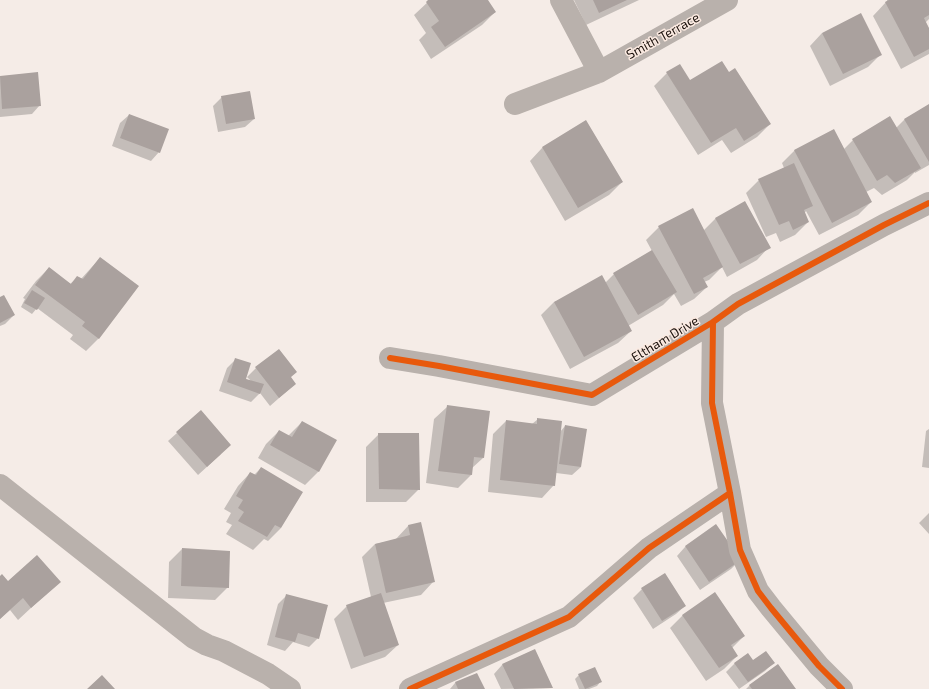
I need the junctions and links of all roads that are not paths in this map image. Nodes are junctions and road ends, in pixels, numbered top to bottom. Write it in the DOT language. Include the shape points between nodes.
graph roads {
  1 [pos="561,0"];
  2 [pos="728,0"];
  3 [pos="599,72"];
  4 [pos="515,104"];
  5 [pos="929,203"];
  6 [pos="714,322"];
  7 [pos="390,358"];
  8 [pos="0,485"];
  9 [pos="730,493"];
  10 [pos="290,689"];
  11 [pos="410,689"];
  12 [pos="842,689"];
  1 -- 3 [label="street"];
  2 -- 3 [label="street, Smith Terrace"];
  3 -- 4 [label="street, Smith Terrace"];
  5 -- 6 [label="street, Eltham Drive" via="744,301"];
  6 -- 7 [label="street, Eltham Drive" via="592,395"];
  6 -- 9 [label="street" via="712,403"];
  8 -- 10 [label="street" via="194,638 268,674"];
  9 -- 11 [label="street" via="649,548 570,617"];
  9 -- 12 [label="street" via="740,550 758,591 792,634"];
}
